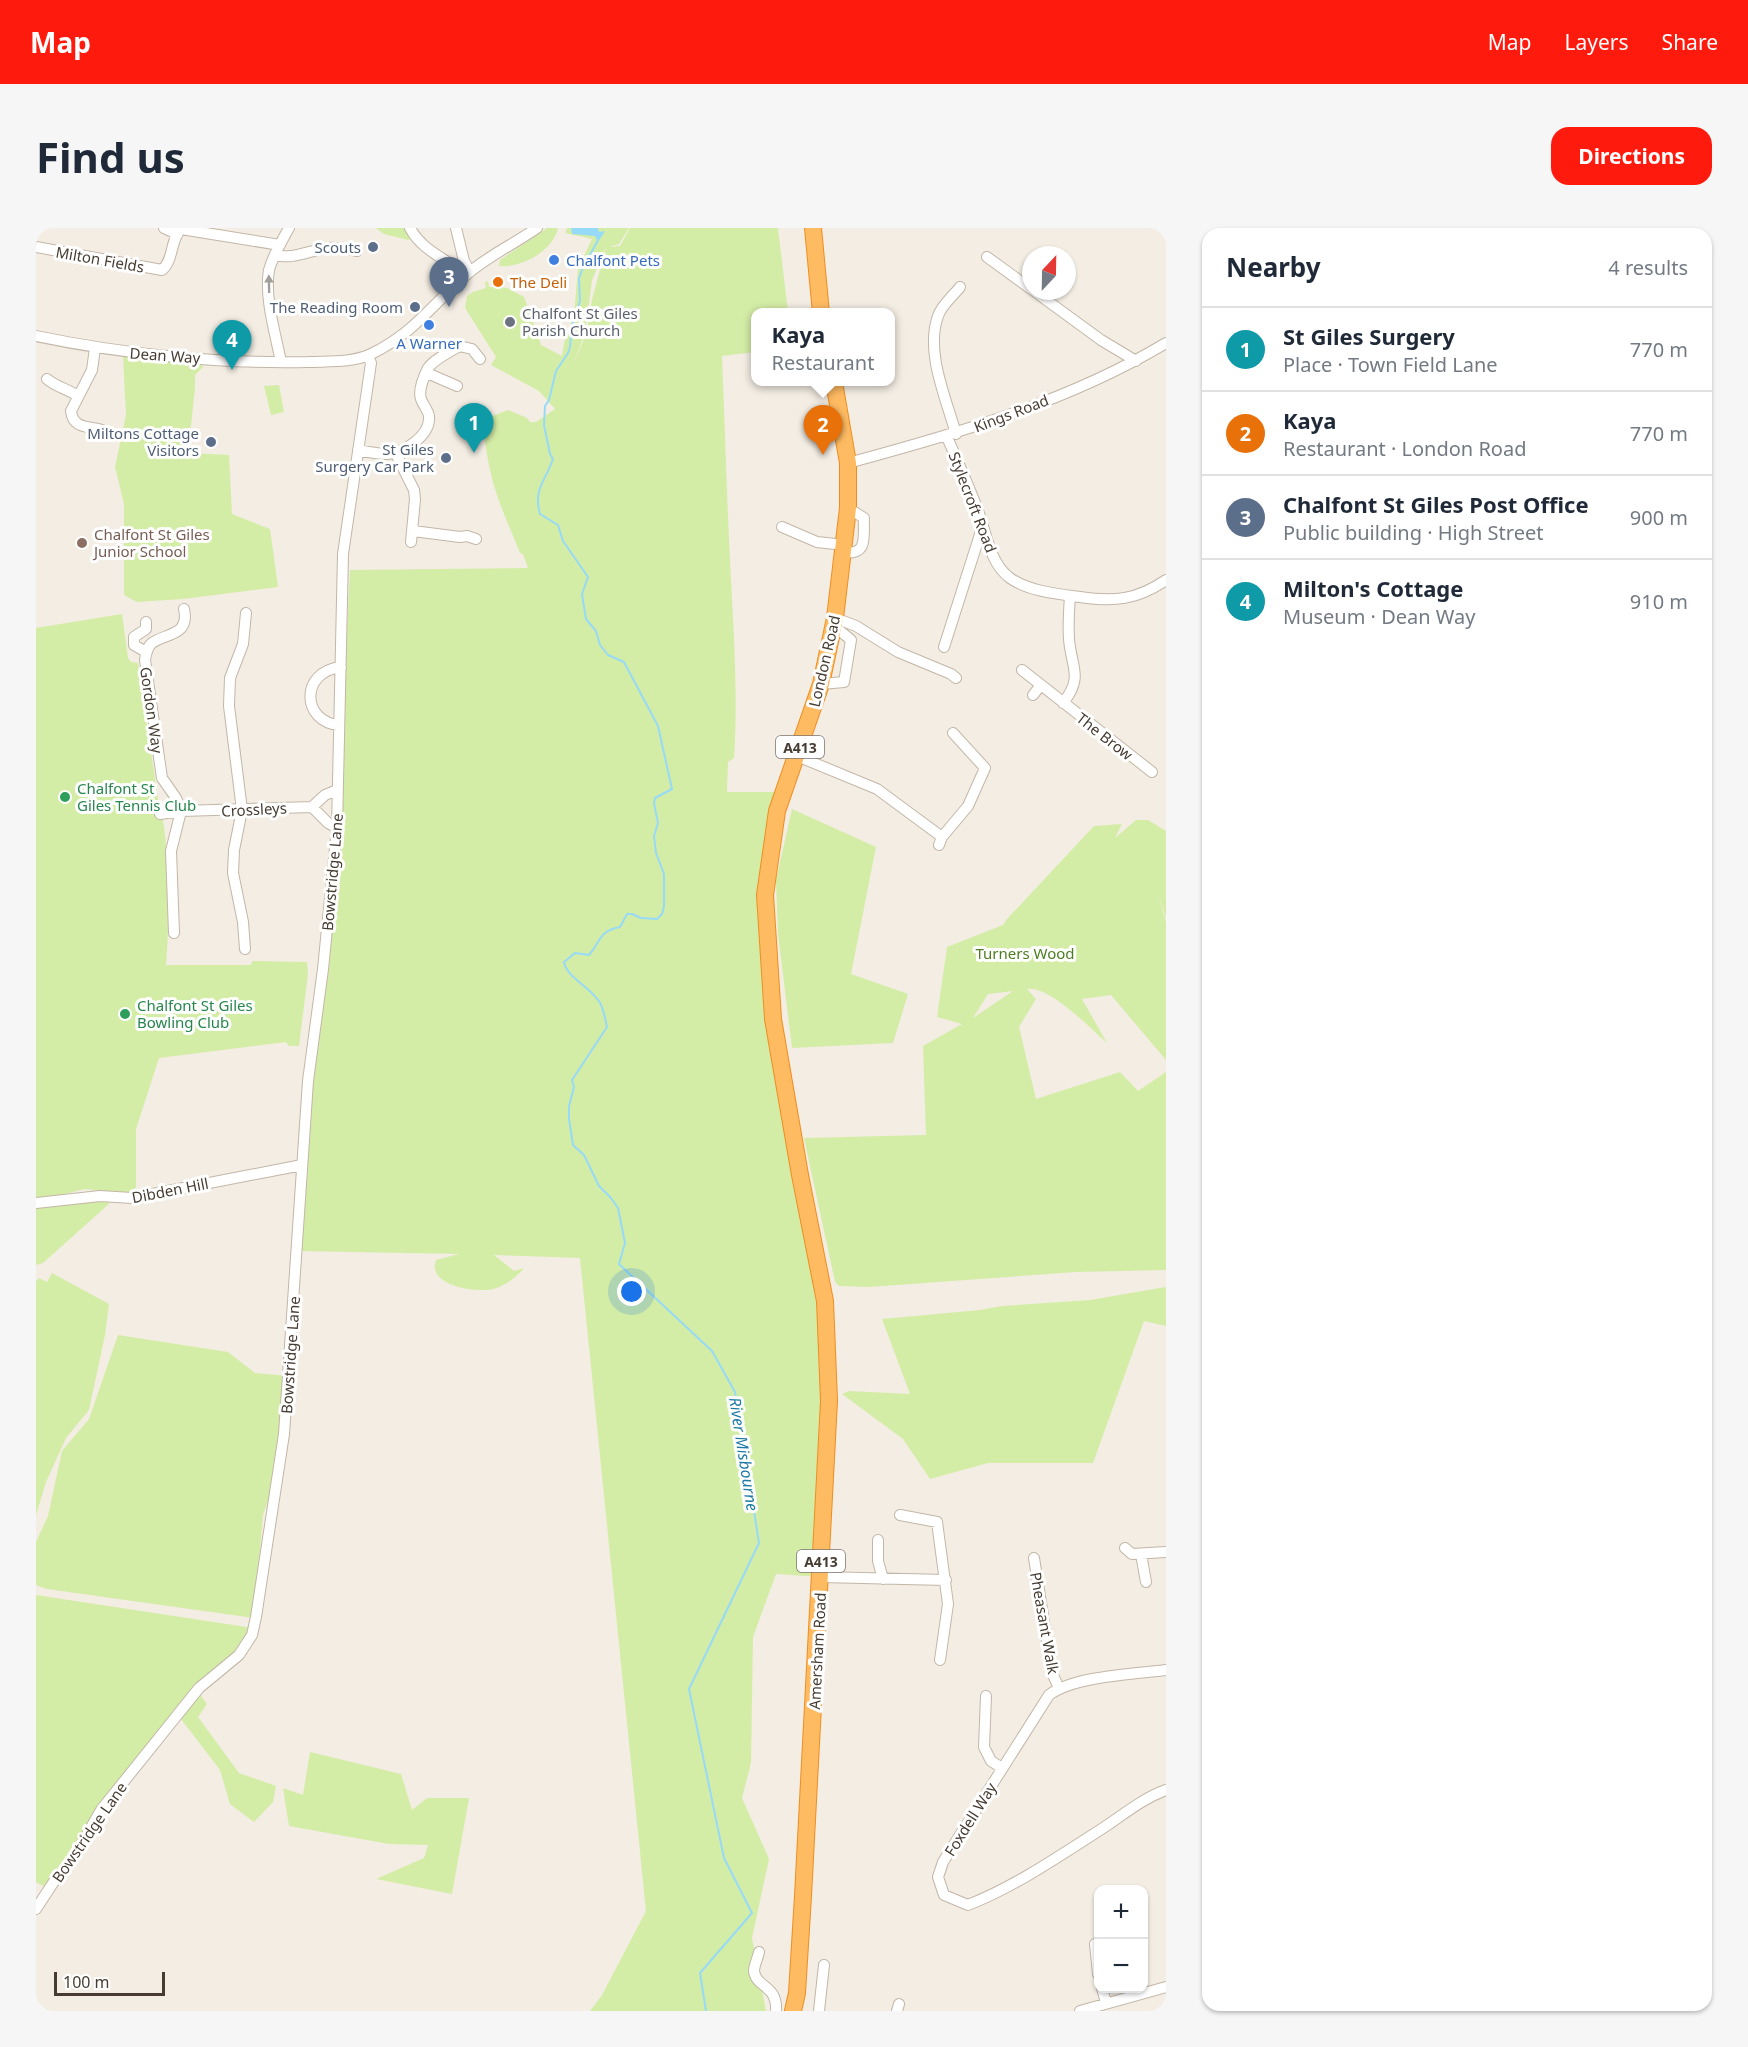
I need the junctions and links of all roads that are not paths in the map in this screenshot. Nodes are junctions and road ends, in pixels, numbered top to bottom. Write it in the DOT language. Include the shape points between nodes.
graph roads {
  1 [pos="164,228"];
  2 [pos="289,228"];
  3 [pos="410,228"];
  4 [pos="456,228"];
  5 [pos="537,228"];
  6 [pos="813,228"];
  7 [pos="177,234"];
  8 [pos="280,245"];
  9 [pos="36,247"];
  10 [pos="357,251"];
  11 [pos="275,255"];
  12 [pos="987,257"];
  13 [pos="468,273"];
  14 [pos="1022,283"];
  15 [pos="960,287"];
  16 [pos="1046,300"];
  17 [pos="821,308"];
  18 [pos="36,336"];
  19 [pos="1166,343"];
  20 [pos="95,348"];
  21 [pos="368,356"];
  22 [pos="480,359"];
  23 [pos="1136,361"];
  24 [pos="280,362"];
  25 [pos="427,373"];
  26 [pos="47,379"];
  27 [pos="457,386"];
  28 [pos="835,386"];
  29 [pos="78,396"];
  30 [pos="102,430"];
  31 [pos="951,435"];
  32 [pos="358,450"];
  33 [pos="395,452"];
  34 [pos="848,463"];
  35 [pos="983,525"];
  36 [pos="782,527"];
  37 [pos="476,539"];
  38 [pos="844,549"];
  39 [pos="1166,579"];
  40 [pos="1070,596"];
  41 [pos="184,609"];
  42 [pos="246,613"];
  43 [pos="146,622"];
  44 [pos="835,622"];
  45 [pos="944,647"];
  46 [pos="146,652"];
  47 [pos="341,667"];
  48 [pos="1022,670"];
  49 [pos="956,678"];
  50 [pos="1041,685"];
  51 [pos="1033,695"];
  52 [pos="1063,703"];
  53 [pos="339,725"];
  54 [pos="953,733"];
  55 [pos="797,756"];
  56 [pos="1150,767"];
  57 [pos="337,790"];
  58 [pos="312,807"];
  59 [pos="242,810"];
  60 [pos="181,811"];
  61 [pos="160,814"];
  62 [pos="337,828"];
  63 [pos="174,933"];
  64 [pos="245,949"];
  65 [pos="789,1114"];
  66 [pos="302,1165"];
  67 [pos="36,1203"];
  68 [pos="900,1515"];
  69 [pos="878,1540"];
  70 [pos="1125,1548"];
  71 [pos="1166,1552"];
  72 [pos="1141,1554"];
  73 [pos="1034,1558"];
  74 [pos="821,1577"];
  75 [pos="883,1579"];
  76 [pos="946,1580"];
  77 [pos="1146,1582"];
  78 [pos="940,1660"];
  79 [pos="1166,1670"];
  80 [pos="1059,1688"];
  81 [pos="986,1696"];
  82 [pos="1002,1768"];
  83 [pos="1166,1790"];
  84 [pos="36,1909"];
  85 [pos="759,1952"];
  86 [pos="824,1965"];
  87 [pos="1166,1987"];
  88 [pos="1103,1993"];
  89 [pos="1106,2003"];
  90 [pos="776,2011"];
  91 [pos="793,2011"];
  92 [pos="819,2011"];
  93 [pos="1080,2011"];
  1 -- 7 [label="street"];
  2 -- 8 [label="street"];
  3 -- 13 [label="street" via="422,246"];
  4 -- 13 [label="street"];
  5 -- 13 [label="street"];
  6 -- 17 [label="highway"];
  7 -- 8 [label="street" via="181,229"];
  7 -- 9 [label="street, Milton Fields" via="162,270"];
  8 -- 11 [label="street"];
  10 -- 11 [label="street" via="332,248 284,258"];
  24 -- 11 [label="street, one-way" via="269,295 269,272"];
  12 -- 14 [label="street"];
  13 -- 21 [label="street" via="418,323"];
  15 -- 31 [label="street, Stylecroft Road" via="938,315 933,340"];
  16 -- 23 [label="street"];
  18 -- 20 [label="street, Dean Way"];
  19 -- 23 [label="street, Kings Road"];
  20 -- 24 [label="street, Dean Way"];
  20 -- 29 [label="street" via="92,370"];
  21 -- 24 [label="street, Dean Way" via="354,360"];
  21 -- 32 [label="street, Bowstridge Lane" via="371,363"];
  22 -- 25 [label="street" via="472,349 459,346 434,363"];
  23 -- 31 [label="street, Kings Road" via="1072,390"];
  25 -- 27 [label="street"];
  25 -- 33 [label="street" via="420,389 420,398 429,414 426,428 411,445"];
  26 -- 29 [label="street"];
  28 -- 34 [label="highway, London Road / A413"];
  29 -- 30 [label="street" via="70,411 76,425"];
  31 -- 34 [label="street, Kings Road"];
  31 -- 35 [label="street, Stylecroft Road"];
  32 -- 33 [label="street"];
  32 -- 47 [label="street, Bowstridge Lane" via="343,554"];
  33 -- 37 [label="street" via="414,490 412,536"];
  34 -- 38 [label="highway, London Road / A413"];
  35 -- 40 [label="street, Stylecroft Road" via="993,556 1009,578 1030,588"];
  35 -- 45 [label="street"];
  36 -- 38 [label="street"];
  38 -- 44 [label="highway, London Road / A413"];
  39 -- 40 [label="street, Stylecroft Road" via="1127,598 1106,601"];
  40 -- 52 [label="street, The Brow" via="1069,641 1077,675"];
  41 -- 46 [label="street, Gordon Way" via="186,615 179,630 152,643"];
  42 -- 59 [label="street" via="243,644 230,678 229,706"];
  43 -- 46 [label="street" via="146,629 134,637 134,645"];
  44 -- 49 [label="street" via="856,626 898,652"];
  44 -- 55 [label="highway, London Road / A413" via="821,684"];
  46 -- 60 [label="street, Gordon Way" via="162,777"];
  47 -- 53 [label="street, Bowstridge Lane"];
  47 -- 53 [label="street" via="316,678 309,698 318,715 328,724"];
  48 -- 50 [label="street, The Brow"];
  50 -- 51 [label="street"];
  50 -- 52 [label="street, The Brow"];
  52 -- 56 [label="street, The Brow"];
  53 -- 57 [label="street, Bowstridge Lane"];
  54 -- 55 [label="street" via="985,768 968,806 941,841 877,789"];
  55 -- 65 [label="highway, London Road / A413" via="777,812 765,895 773,1019"];
  57 -- 58 [label="street"];
  57 -- 62 [label="street, Bowstridge Lane"];
  58 -- 59 [label="street, Crossleys"];
  58 -- 62 [label="street"];
  59 -- 60 [label="street, Crossleys"];
  59 -- 64 [label="street" via="233,873"];
  60 -- 61 [label="street, Crossleys"];
  60 -- 63 [label="street" via="171,851"];
  62 -- 66 [label="street, Bowstridge Lane"];
  65 -- 74 [label="highway, Amersham Road / A413" via="825,1301 829,1401"];
  66 -- 67 [label="street, Dibden Hill" via="132,1198 100,1196"];
  66 -- 84 [label="street, Bowstridge Lane" via="284,1434 252,1635 239,1655 199,1688 101,1810 73,1859"];
  68 -- 76 [label="street" via="937,1522"];
  69 -- 75 [label="street"];
  70 -- 72 [label="street" via="1132,1554"];
  71 -- 72 [label="street"];
  72 -- 77 [label="street"];
  73 -- 80 [label="street, Pheasant Walk" via="1052,1673"];
  74 -- 75 [label="street"];
  74 -- 91 [label="highway, Amersham Road / A413"];
  75 -- 76 [label="street"];
  76 -- 78 [label="street" via="948,1604"];
  79 -- 80 [label="street"];
  80 -- 82 [label="street, Foxdell Way" via="1049,1695"];
  81 -- 82 [label="street" via="984,1747 991,1761"];
  82 -- 83 [label="street, Foxdell Way" via="943,1862 938,1877 944,1895 968,1905 1038,1869 1148,1797"];
  85 -- 90 [label="street" via="755,1975 771,1990"];
  86 -- 92 [label="street"];
  87 -- 89 [label="street"];
  88 -- 89 [label="street"];
  89 -- 93 [label="street"];
}
